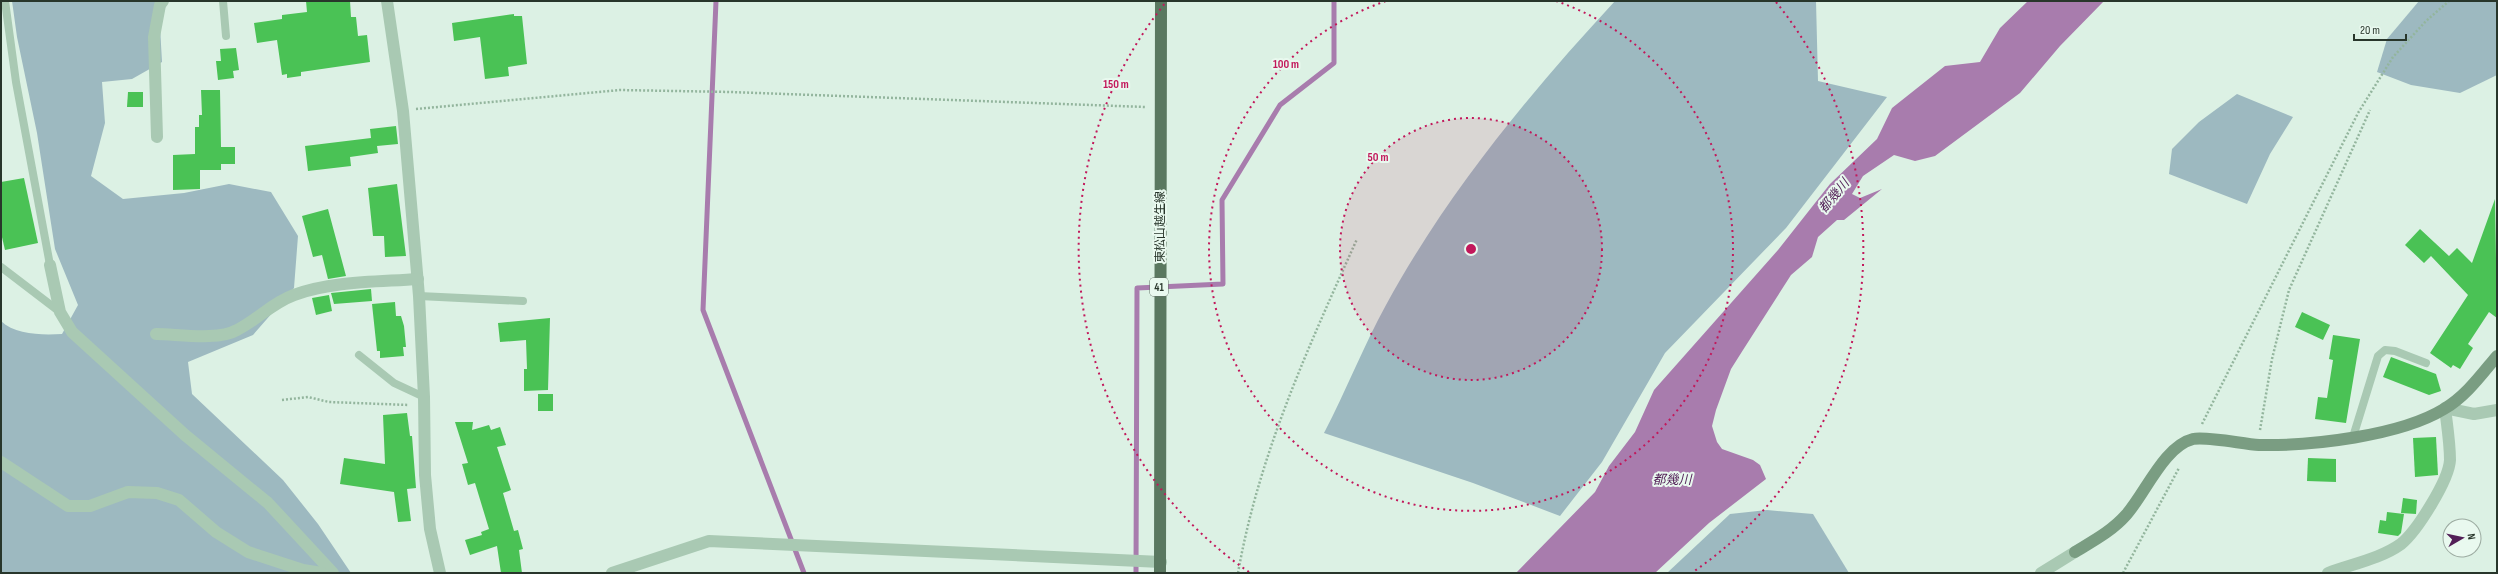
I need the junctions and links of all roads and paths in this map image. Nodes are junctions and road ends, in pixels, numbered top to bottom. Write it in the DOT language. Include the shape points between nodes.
graph roads {
  1 [pos="5,1"];
  2 [pos="163,1"];
  3 [pos="223,1"];
  4 [pos="388,1"];
  5 [pos="1161,1"];
  6 [pos="2449,1"];
  7 [pos="226,36"];
  8 [pos="1160,108"];
  9 [pos="2370,110"];
  10 [pos="404,111"];
  11 [pos="157,137"];
  12 [pos="1357,239"];
  13 [pos="50,264"];
  14 [pos="1,267"];
  15 [pos="418,279"];
  16 [pos="419,296"];
  17 [pos="523,301"];
  18 [pos="60,312"];
  19 [pos="156,334"];
  20 [pos="359,356"];
  21 [pos="2497,356"];
  22 [pos="2426,363"];
  23 [pos="282,400"];
  24 [pos="424,402"];
  25 [pos="2445,408"];
  26 [pos="2497,410"];
  27 [pos="2353,437"];
  28 [pos="2194,439"];
  29 [pos="2259,445"];
  30 [pos="1,462"];
  31 [pos="2180,466"];
  32 [pos="1160,568"];
  33 [pos="322,573"];
  34 [pos="333,573"];
  35 [pos="440,573"];
  36 [pos="612,573"];
  37 [pos="1238,573"];
  38 [pos="2041,573"];
  39 [pos="2123,573"];
  40 [pos="2328,573"];
  1 -- 13 [label="lane" via="16,82"];
  2 -- 11 [label="street" via="154,37"];
  3 -- 7 [label="lane"];
  4 -- 10 [label="street"];
  5 -- 8 [label="main road, 東松山越生線 / 41"];
  6 -- 28 [label="path" via="2426,21 2393,57 2358,113"];
  8 -- 10 [label="path" via="620,90"];
  8 -- 32 [label="main road, 東松山越生線 / 41"];
  9 -- 29 [label="path" via="2289,290 2272,358"];
  10 -- 15 [label="street"];
  12 -- 37 [label="path" via="1297,373 1267,454"];
  13 -- 18 [label="street"];
  14 -- 18 [label="lane"];
  15 -- 16 [label="street"];
  15 -- 19 [label="street" via="322,288 293,295 269,307 237,331 223,335"];
  16 -- 17 [label="lane"];
  16 -- 24 [label="street"];
  18 -- 34 [label="street" via="72,332 185,435 268,503"];
  20 -- 24 [label="lane"];
  21 -- 25 [label="street" via="2474,384"];
  22 -- 27 [label="lane" via="2385,350 2378,356"];
  23 -- 24 [label="path" via="308,397 329,402"];
  24 -- 35 [label="street" via="430,528"];
  25 -- 26 [label="street" via="2474,414"];
  25 -- 27 [label="street" via="2413,425"];
  25 -- 40 [label="street" via="2450,461 2430,508 2418,525 2402,543 2384,554"];
  27 -- 29 [label="street" via="2286,445"];
  28 -- 29 [label="street"];
  28 -- 38 [label="street" via="2176,449 2115,526"];
  30 -- 33 [label="street" via="68,506 90,506 128,492 157,493 179,500 216,532 248,552 303,570"];
  31 -- 39 [label="path"];
  32 -- 36 [label="street" via="709,541"];
}
